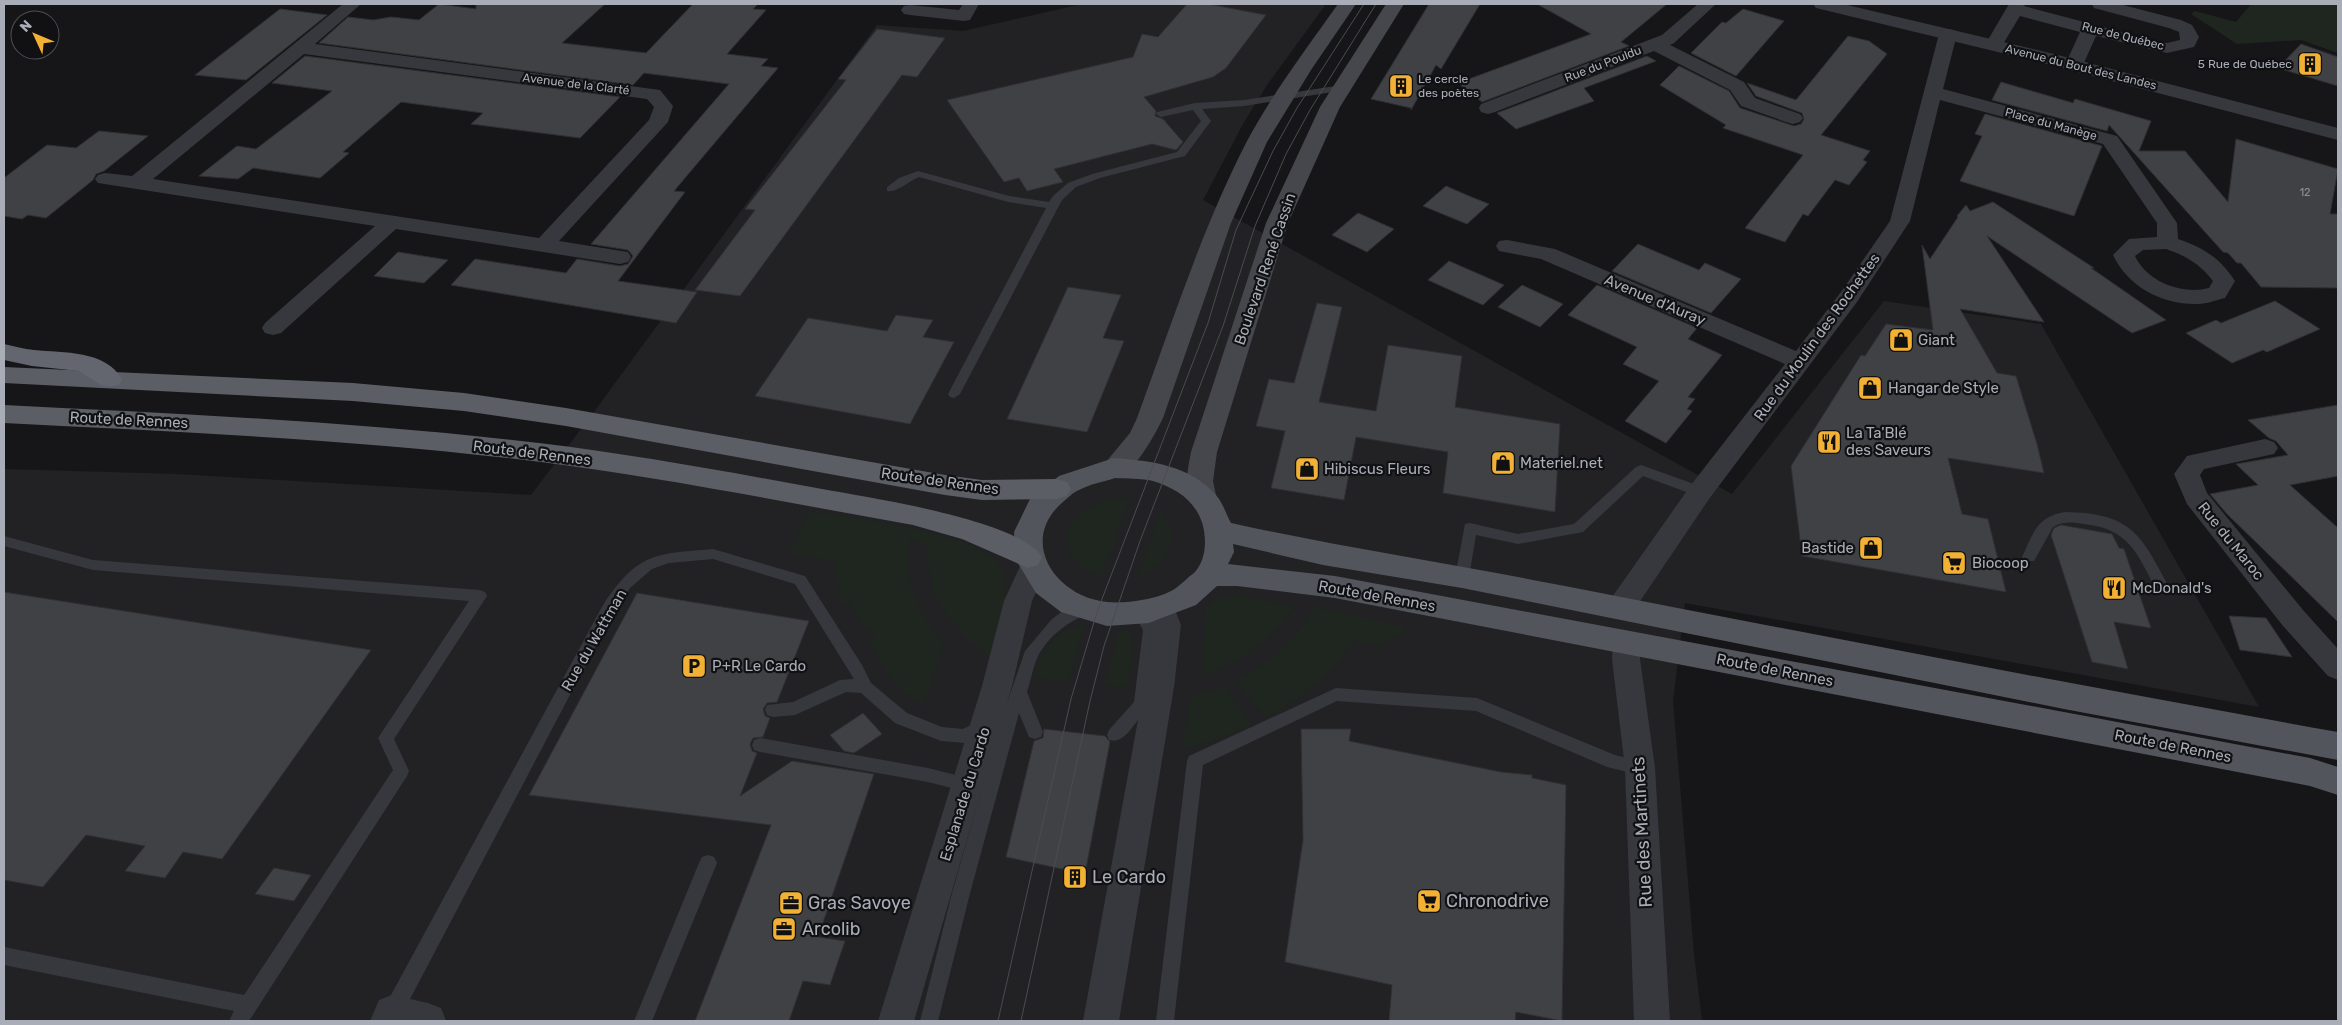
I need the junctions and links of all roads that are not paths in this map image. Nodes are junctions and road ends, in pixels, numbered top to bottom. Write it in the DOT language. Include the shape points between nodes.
graph roads {
  1 [pos="353,4"];
  2 [pos="971,4"];
  3 [pos="1347,4"];
  4 [pos="1395,4"];
  5 [pos="1708,4"];
  6 [pos="1822,4"];
  7 [pos="2100,4"];
  8 [pos="2016,6"];
  9 [pos="910,10"];
  10 [pos="2090,29"];
  11 [pos="1948,34"];
  12 [pos="1655,44"];
  13 [pos="1994,45"];
  14 [pos="301,48"];
  15 [pos="2074,65"];
  16 [pos="1342,88"];
  17 [pos="1933,92"];
  18 [pos="1284,97"];
  19 [pos="1195,106"];
  20 [pos="1488,108"];
  21 [pos="1161,114"];
  22 [pos="1792,118"];
  23 [pos="2338,134"];
  24 [pos="105,179"];
  25 [pos="136,183"];
  26 [pos="891,188"];
  27 [pos="1053,206"];
  28 [pos="392,222"];
  29 [pos="2168,243"];
  30 [pos="544,245"];
  31 [pos="1507,246"];
  32 [pos="620,257"];
  33 [pos="273,328"];
  34 [pos="4,352"];
  35 [pos="1801,362"];
  36 [pos="4,376"];
  37 [pos="110,379"];
  38 [pos="954,394"];
  39 [pos="14,415"];
  40 [pos="2265,448"];
  41 [pos="1114,468"];
  42 [pos="1057,489"];
  43 [pos="1700,492"];
  44 [pos="1202,495"];
  45 [pos="1221,531"];
  46 [pos="4,541"];
  47 [pos="2029,557"];
  48 [pos="1030,562"];
  49 [pos="1209,575"];
  50 [pos="1462,577"];
  51 [pos="2162,587"];
  52 [pos="1620,608"];
  53 [pos="1085,609"];
  54 [pos="1151,610"];
  55 [pos="1626,643"];
  56 [pos="2338,668"];
  57 [pos="866,687"];
  58 [pos="1018,690"];
  59 [pos="1141,706"];
  60 [pos="773,710"];
  61 [pos="986,724"];
  62 [pos="1035,732"];
  63 [pos="1115,735"];
  64 [pos="760,744"];
  65 [pos="2338,746"];
  66 [pos="1640,768"];
  67 [pos="2338,781"];
  68 [pos="967,785"];
  69 [pos="708,863"];
  70 [pos="4,956"];
  71 [pos="249,1005"];
  72 [pos="390,1017"];
  73 [pos="238,1021"];
  74 [pos="428,1021"];
  75 [pos="643,1021"];
  76 [pos="896,1021"];
  77 [pos="929,1021"];
  78 [pos="1086,1021"];
  79 [pos="1101,1021"];
  80 [pos="1165,1021"];
  81 [pos="1652,1021"];
  1 -- 14 [label="street"];
  2 -- 9 [label="street" via="964,16"];
  3 -- 18 [label="main road"];
  4 -- 16 [label="main road, Boulevard René Cassin"];
  5 -- 12 [label="street, Rue du Pouldu" via="1668,40"];
  6 -- 11 [label="street, Avenue du Bout des Landes"];
  7 -- 10 [label="street, Rue de Québec" via="2175,24 2186,30 2190,37 2188,43 2167,48"];
  8 -- 10 [label="street, Rue de Québec"];
  8 -- 13 [label="street, Rue de Québec"];
  10 -- 15 [label="street"];
  11 -- 13 [label="street, Avenue du Bout des Landes"];
  11 -- 17 [label="street, Rue du Moulin des Rochettes"];
  12 -- 20 [label="street, Rue du Pouldu"];
  12 -- 22 [label="street" via="1737,86 1748,102"];
  13 -- 15 [label="street, Avenue du Bout des Landes"];
  14 -- 25 [label="street"];
  14 -- 30 [label="street, Avenue de la Clarté" via="653,94 664,106 658,122"];
  15 -- 23 [label="street, Avenue du Bout des Landes"];
  16 -- 18 [label="lane"];
  16 -- 44 [label="main road, Boulevard René Cassin" via="1307,154 1277,223 1204,452 1200,481"];
  17 -- 29 [label="street, Place du Manège" via="2110,140 2168,223"];
  17 -- 35 [label="street, Rue du Moulin des Rochettes" via="1900,221"];
  18 -- 19 [label="lane"];
  18 -- 41 [label="main road" via="1257,142 1220,224 1150,418 1140,438"];
  19 -- 21 [label="lane"];
  19 -- 27 [label="lane" via="1206,121 1181,154 1072,185"];
  24 -- 25 [label="street"];
  25 -- 28 [label="street"];
  26 -- 27 [label="lane" via="918,174 1008,199"];
  27 -- 38 [label="lane"];
  28 -- 30 [label="street"];
  28 -- 33 [label="street"];
  30 -- 32 [label="street"];
  31 -- 35 [label="street, Avenue d'Auray" via="1548,254"];
  34 -- 37 [label="highway" via="85,363"];
  35 -- 43 [label="street, Rue du Moulin des Rochettes"];
  36 -- 37 [label="highway, Route de Rennes"];
  37 -- 42 [label="highway, Route de Rennes" via="353,392 454,401 566,417 945,485 982,490"];
  39 -- 48 [label="highway, Route de Rennes" via="332,432 624,465 954,524 982,534"];
  40 -- 56 [label="street, Rue du Maroc" via="2196,462 2187,474 2196,497 2293,618"];
  41 -- 42 [label="main road" via="1080,476"];
  41 -- 44 [label="main road" via="1140,468 1167,474"];
  42 -- 48 [label="main road" via="1042,502 1032,518 1027,536"];
  43 -- 50 [label="lane" via="1641,470 1578,528 1518,539 1470,528"];
  43 -- 52 [label="street, Rue du Moulin des Rochettes"];
  44 -- 45 [label="main road" via="1217,518"];
  45 -- 49 [label="main road" via="1217,561"];
  45 -- 50 [label="main road, Route de Rennes" via="1323,554"];
  46 -- 71 [label="lane" via="93,565 480,596 386,738 401,772"];
  47 -- 51 [label="lane" via="2048,523 2064,516 2102,522 2128,533"];
  48 -- 53 [label="main road" via="1041,581 1053,592"];
  48 -- 61 [label="street, Esplanade du Cardo"];
  49 -- 54 [label="main road" via="1180,599"];
  49 -- 55 [label="main road, Route de Rennes" via="1238,575 1325,586"];
  50 -- 52 [label="main road, Route de Rennes"];
  52 -- 65 [label="main road, Route de Rennes" via="2064,696"];
  53 -- 54 [label="main road" via="1116,614"];
  53 -- 58 [label="lane, Esplanade du Cardo" via="1056,623 1032,651"];
  54 -- 59 [label="lane"];
  54 -- 79 [label="street" via="1167,625"];
  55 -- 66 [label="street, Rue des Martinets"];
  55 -- 67 [label="main road, Route de Rennes" via="2310,772"];
  57 -- 60 [label="lane" via="845,685 795,708"];
  57 -- 61 [label="lane, Rue du Wattman" via="901,718 941,734 965,736"];
  57 -- 72 [label="lane, Rue du Wattman" via="800,580 713,554 669,558 647,565 625,584 608,609"];
  58 -- 62 [label="lane"];
  58 -- 77 [label="lane, Esplanade du Cardo"];
  59 -- 63 [label="lane"];
  59 -- 78 [label="lane" via="1135,764"];
  61 -- 68 [label="street, Esplanade du Cardo"];
  64 -- 68 [label="lane"];
  66 -- 80 [label="lane" via="1612,762 1477,704 1336,694 1195,761"];
  66 -- 81 [label="street, Rue des Martinets"];
  68 -- 76 [label="street, Esplanade du Cardo"];
  69 -- 75 [label="lane"];
  70 -- 71 [label="lane"];
  71 -- 73 [label="lane"];
  72 -- 74 [label="street, Rue du Wattman"];
}
